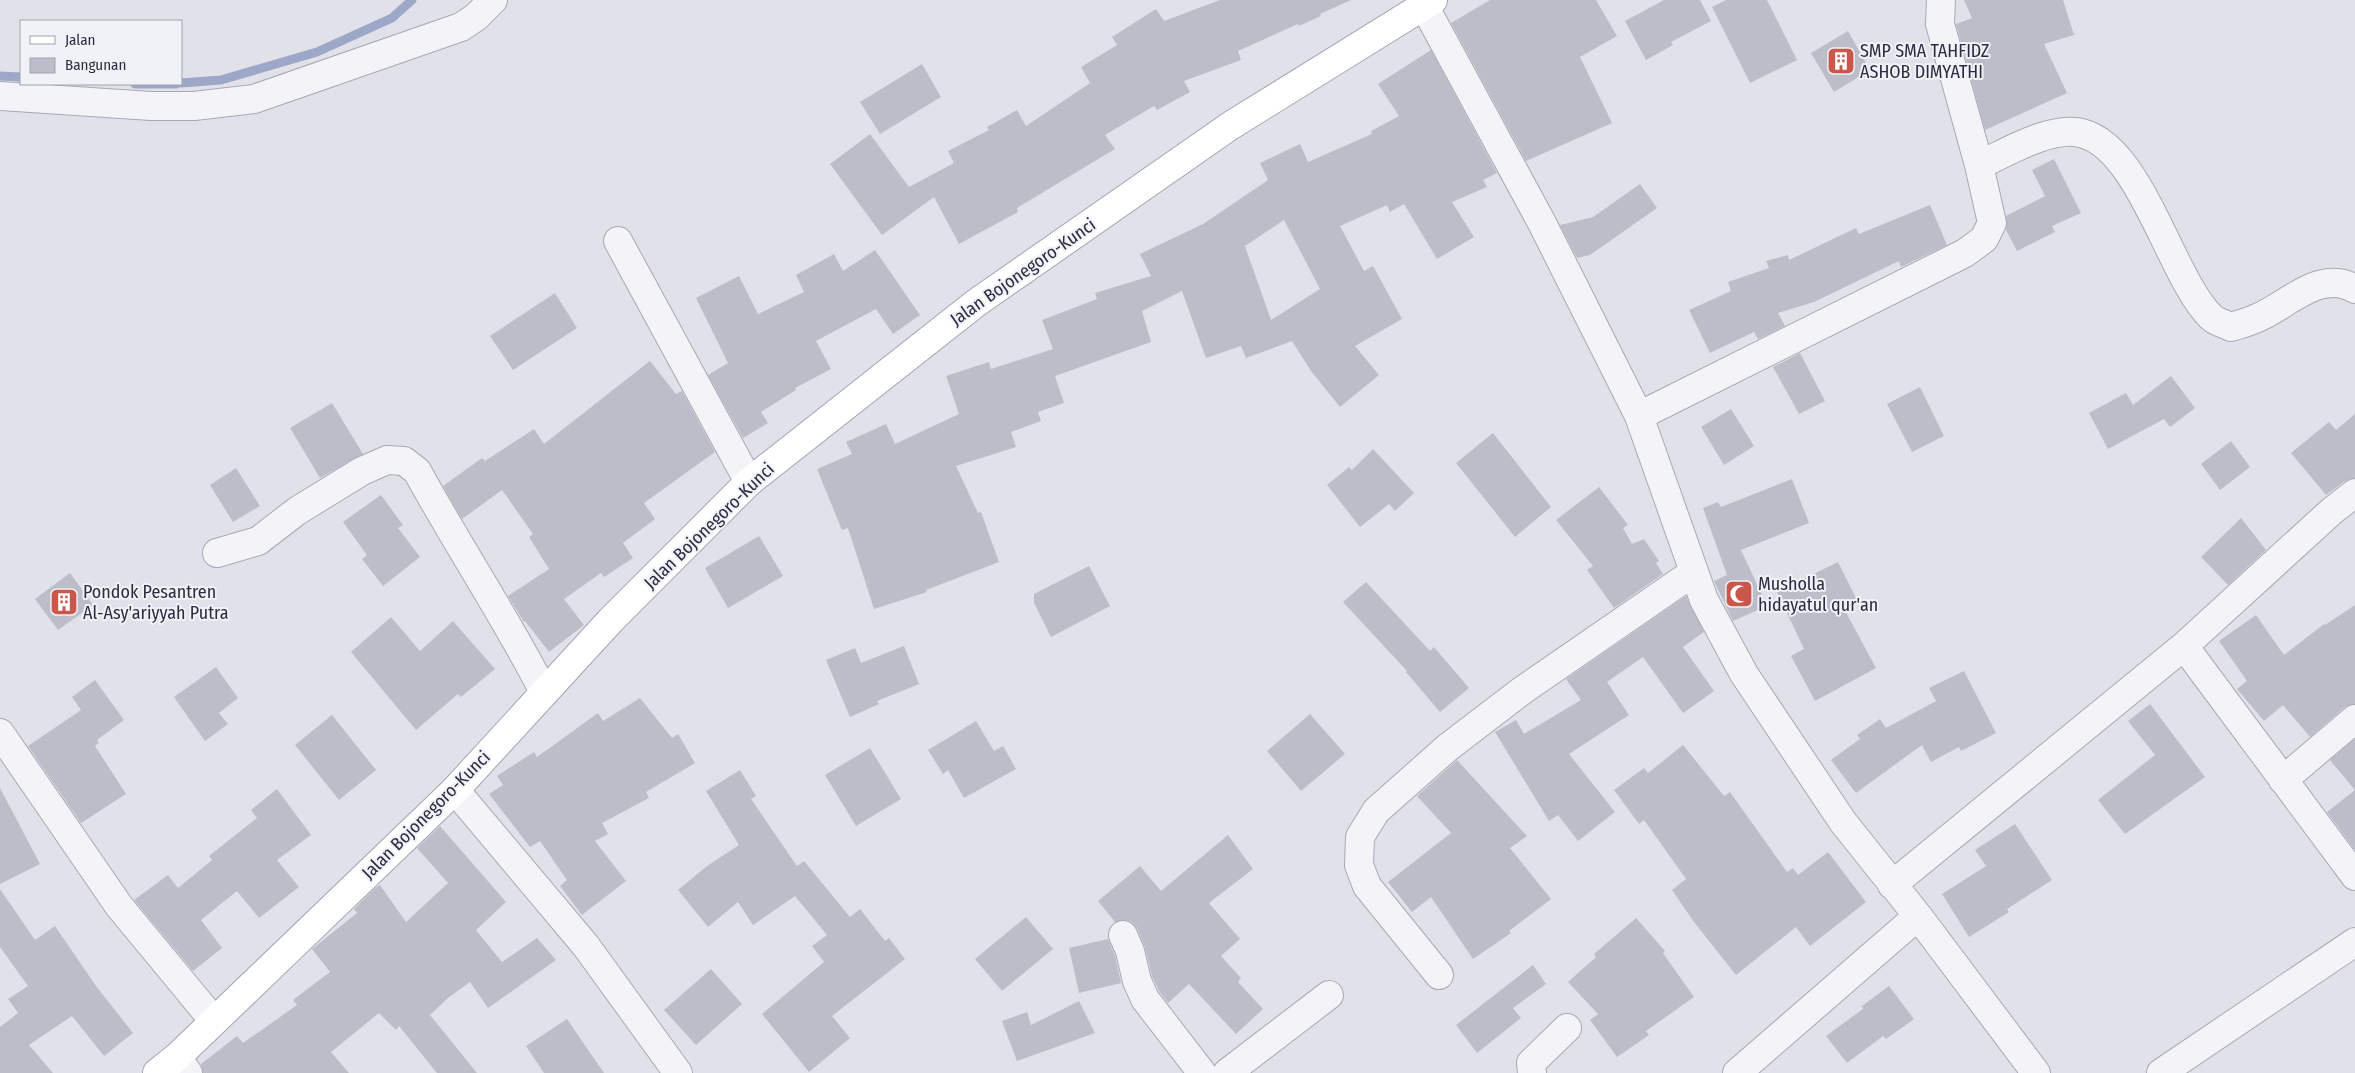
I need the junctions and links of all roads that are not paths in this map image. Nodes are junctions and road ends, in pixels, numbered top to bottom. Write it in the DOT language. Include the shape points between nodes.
graph roads {
  1 [pos="493,0"];
  2 [pos="1941,0"];
  3 [pos="1426,2"];
  4 [pos="0,96"];
  5 [pos="1979,165"];
  6 [pos="618,241"];
  7 [pos="2355,289"];
  8 [pos="1639,416"];
  9 [pos="749,482"];
  10 [pos="2355,494"];
  11 [pos="217,553"];
  12 [pos="1694,572"];
  13 [pos="2184,646"];
  14 [pos="544,692"];
  15 [pos="2355,719"];
  16 [pos="0,733"];
  17 [pos="2283,780"];
  18 [pos="455,790"];
  19 [pos="2355,876"];
  20 [pos="1892,885"];
  21 [pos="1918,916"];
  22 [pos="1123,935"];
  23 [pos="2355,942"];
  24 [pos="1439,975"];
  25 [pos="1330,995"];
  26 [pos="214,1021"];
  27 [pos="1567,1028"];
  28 [pos="174,1068"];
  29 [pos="678,1073"];
  30 [pos="1202,1073"];
  31 [pos="1227,1073"];
  32 [pos="1532,1073"];
  33 [pos="1736,1073"];
  34 [pos="2036,1073"];
  35 [pos="2161,1073"];
  1 -- 4 [label="street" via="461,27 254,99 194,106 150,106"];
  2 -- 5 [label="street" via="1940,24"];
  3 -- 8 [label="street"];
  3 -- 9 [label="main road, Jalan Bojonegoro-Kunci" via="1230,126 984,298"];
  5 -- 7 [label="street" via="2044,136 2075,132 2098,139 2119,158 2142,194 2197,301 2212,319 2231,327 2258,318 2294,295 2326,283"];
  5 -- 8 [label="street" via="1992,223 1984,239 1965,252"];
  6 -- 9 [label="street"];
  8 -- 12 [label="street"];
  9 -- 14 [label="main road, Jalan Bojonegoro-Kunci"];
  10 -- 13 [label="street" via="2333,510"];
  11 -- 14 [label="street" via="258,541 297,511 362,471 387,460 404,461 417,471"];
  12 -- 20 [label="street" via="1704,600 1754,690 1838,814"];
  12 -- 24 [label="street" via="1523,690 1447,748 1376,811 1360,837 1359,865 1367,886"];
  13 -- 17 [label="street"];
  13 -- 20 [label="street"];
  14 -- 18 [label="main road, Jalan Bojonegoro-Kunci"];
  15 -- 17 [label="street"];
  16 -- 26 [label="street" via="120,906"];
  17 -- 19 [label="street"];
  18 -- 26 [label="main road, Jalan Bojonegoro-Kunci"];
  18 -- 29 [label="street" via="586,946"];
  20 -- 21 [label="street"];
  21 -- 33 [label="street"];
  21 -- 34 [label="street"];
  22 -- 30 [label="street" via="1145,999"];
  23 -- 35 [label="street"];
  25 -- 31 [label="street"];
  26 -- 28 [label="main road, Jalan Bojonegoro-Kunci"];
  27 -- 32 [label="street" via="1531,1063"];
}
